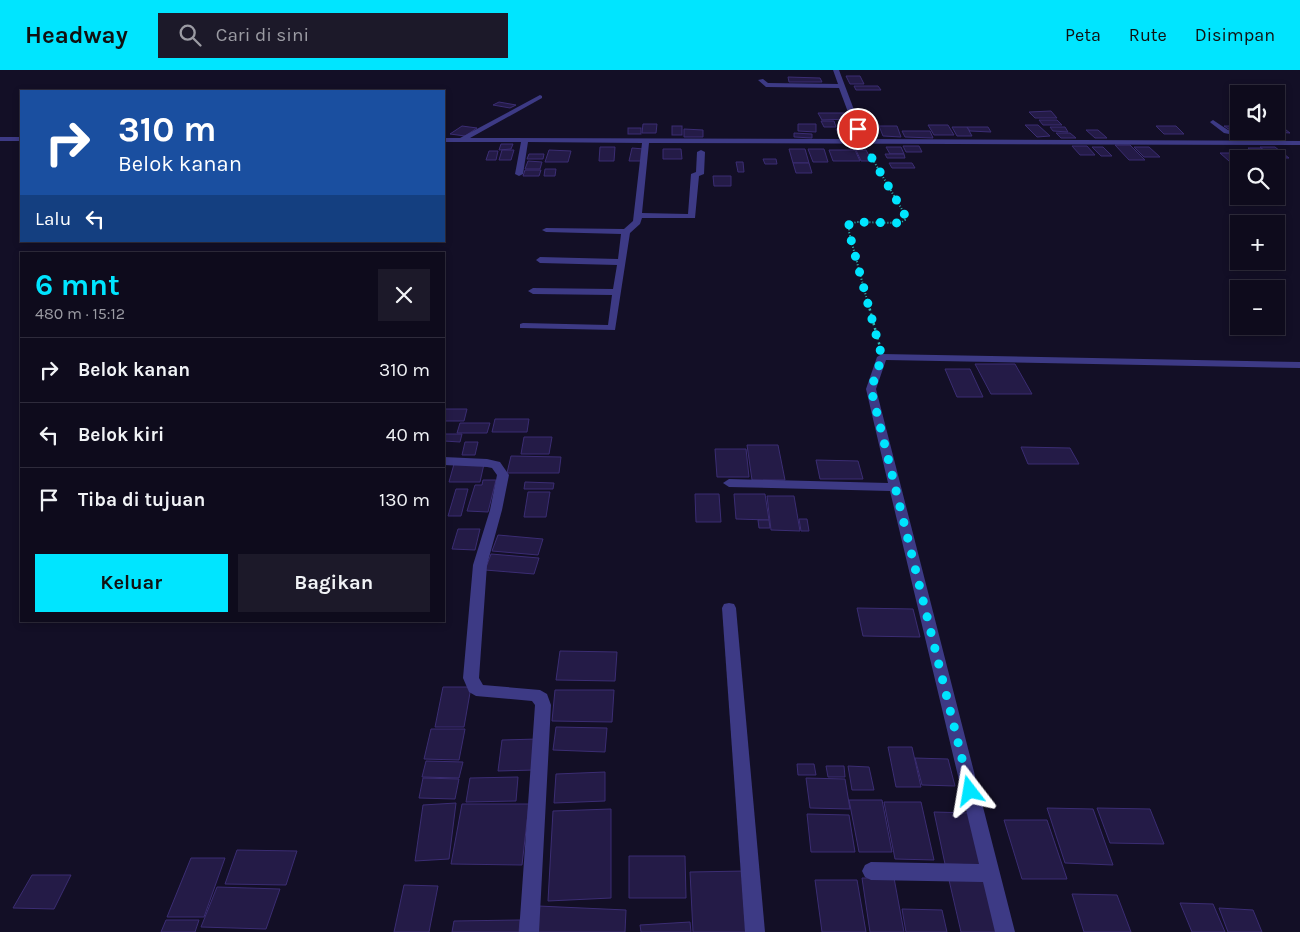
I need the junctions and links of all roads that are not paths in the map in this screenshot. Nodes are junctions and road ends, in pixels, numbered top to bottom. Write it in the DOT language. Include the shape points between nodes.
graph roads {
  1 [pos="836,70"];
  2 [pos="761,80"];
  3 [pos="842,86"];
  4 [pos="540,97"];
  5 [pos="1212,122"];
  6 [pos="0,139"];
  7 [pos="20,139"];
  8 [pos="445,140"];
  9 [pos="461,140"];
  10 [pos="525,141"];
  11 [pos="646,141"];
  12 [pos="862,141"];
  13 [pos="1263,142"];
  14 [pos="1300,142"];
  15 [pos="700,152"];
  16 [pos="519,174"];
  17 [pos="638,215"];
  18 [pos="546,230"];
  19 [pos="626,232"];
  20 [pos="540,260"];
  21 [pos="622,262"];
  22 [pos="533,291"];
  23 [pos="617,292"];
  24 [pos="523,326"];
  25 [pos="1300,365"];
  26 [pos="445,461"];
  27 [pos="729,483"];
  28 [pos="894,487"];
  29 [pos="729,608"];
  30 [pos="871,871"];
  31 [pos="990,873"];
  32 [pos="529,932"];
  33 [pos="755,932"];
  34 [pos="1005,932"];
  1 -- 3 [label="street"];
  2 -- 3 [label="street" via="766,85"];
  3 -- 12 [label="street"];
  4 -- 9 [label="street"];
  5 -- 13 [label="street" via="1226,132"];
  6 -- 7 [label="street"];
  8 -- 9 [label="street"];
  9 -- 10 [label="street"];
  10 -- 11 [label="street"];
  10 -- 16 [label="street"];
  11 -- 12 [label="street"];
  11 -- 17 [label="street"];
  12 -- 13 [label="street"];
  13 -- 14 [label="street"];
  15 -- 17 [label="street" via="700,174 694,174 692,216"];
  17 -- 19 [label="street" via="637,222"];
  18 -- 19 [label="street"];
  19 -- 21 [label="street"];
  20 -- 21 [label="street"];
  21 -- 23 [label="street"];
  22 -- 23 [label="street"];
  23 -- 24 [label="street" via="612,328"];
  25 -- 28 [label="street" via="882,357 871,389"];
  26 -- 32 [label="street" via="488,463 496,465 503,475 480,565 471,678 474,687 481,691 535,695 543,705"];
  27 -- 28 [label="street"];
  28 -- 31 [label="street"];
  29 -- 33 [label="street"];
  30 -- 31 [label="street"];
  31 -- 34 [label="street"];
}
